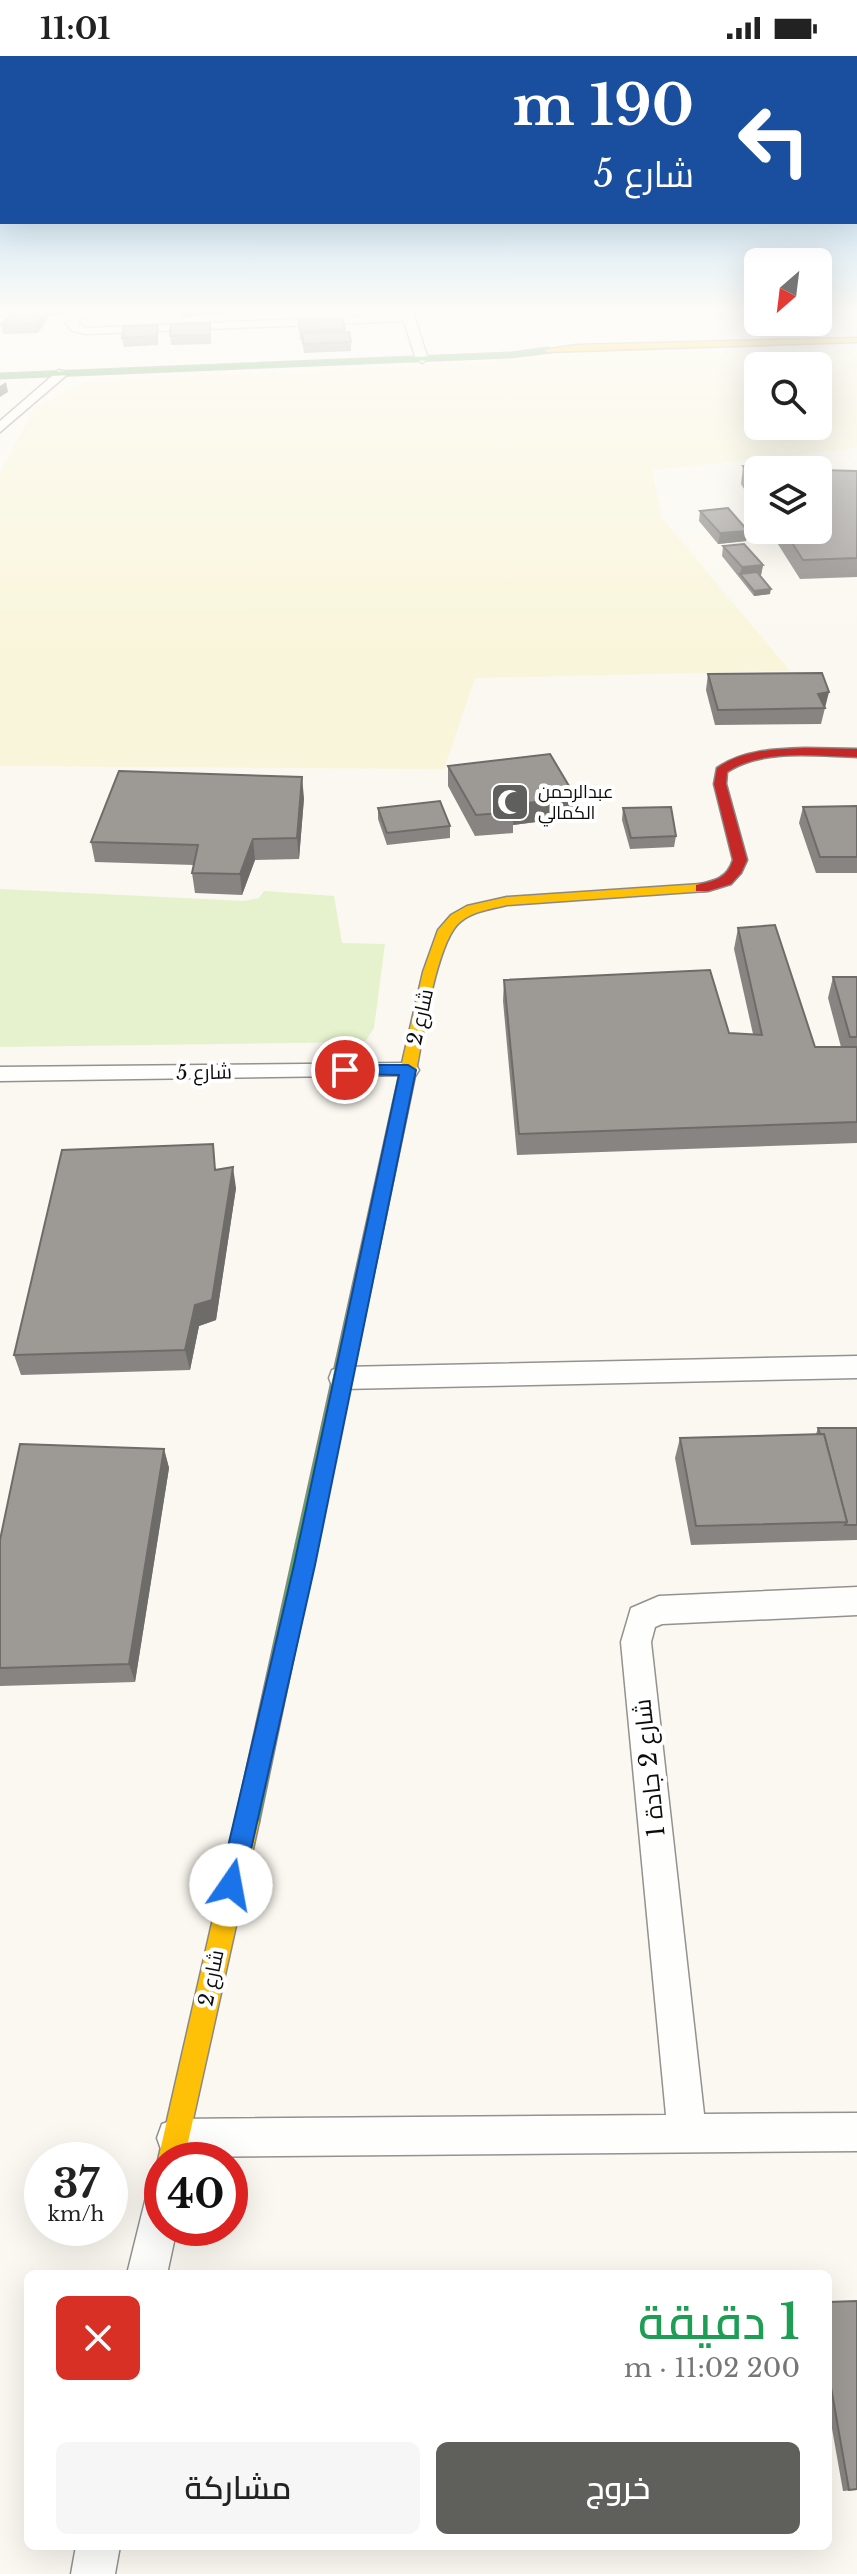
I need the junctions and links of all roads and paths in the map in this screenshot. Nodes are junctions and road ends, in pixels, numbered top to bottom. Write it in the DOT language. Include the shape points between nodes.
graph roads {
  1 [pos="857,753"];
  2 [pos="408,1070"];
  3 [pos="0,1074"];
  4 [pos="857,1367"];
  5 [pos="342,1378"];
  6 [pos="857,1601"];
  7 [pos="857,2132"];
  8 [pos="687,2135"];
  9 [pos="176,2142"];
  10 [pos="248,2147"];
  11 [pos="153,2246"];
  12 [pos="148,2270"];
  13 [pos="97,2550"];
  14 [pos="93,2574"];
  1 -- 2 [label="street, شارع 2" via="753,755 724,767 720,784 740,860 737,872 718,887 507,901 456,918 445,930 430,972"];
  2 -- 3 [label="street, شارع 5"];
  2 -- 5 [label="street, شارع 2"];
  4 -- 5 [label="street"];
  5 -- 9 [label="street, شارع 2"];
  6 -- 8 [label="street, شارع 2 جادة 1" via="659,1610 642,1618 638,1627"];
  7 -- 8 [label="street"];
  8 -- 10 [label="street"];
  11 -- 12 [label="street"];
  13 -- 14 [label="street"];
}
